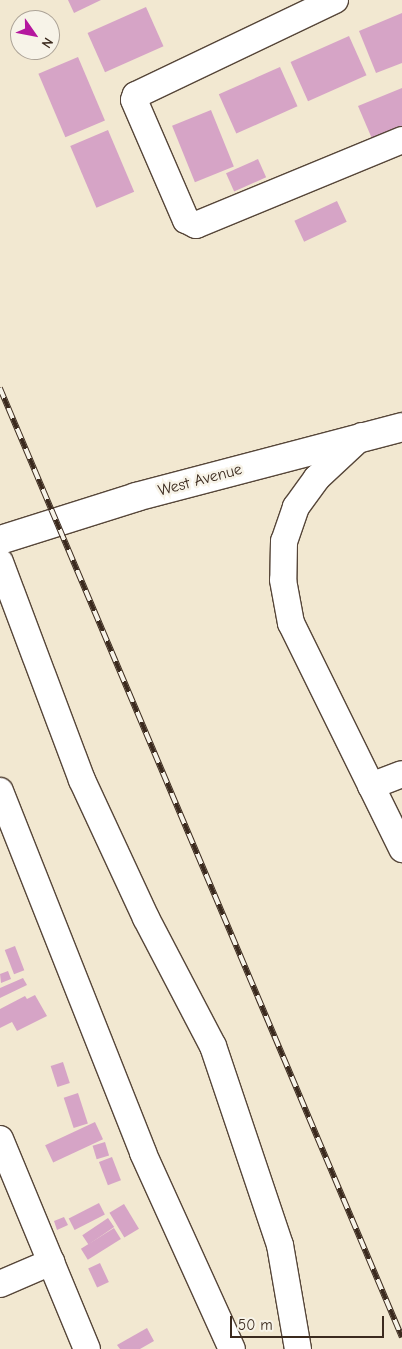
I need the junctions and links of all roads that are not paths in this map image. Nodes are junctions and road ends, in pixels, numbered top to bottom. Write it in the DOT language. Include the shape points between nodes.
graph roads {
  1 [pos="335,0"];
  2 [pos="402,140"];
  3 [pos="402,427"];
  4 [pos="362,436"];
  5 [pos="0,540"];
  6 [pos="0,562"];
  7 [pos="402,774"];
  8 [pos="371,786"];
  9 [pos="0,790"];
  10 [pos="402,849"];
  11 [pos="0,1139"];
  12 [pos="51,1262"];
  13 [pos="0,1284"];
  14 [pos="87,1349"];
  15 [pos="232,1349"];
  16 [pos="298,1349"];
  1 -- 2 [label="street" via="136,95 134,100 186,220 196,225"];
  3 -- 4 [label="main road, West Avenue"];
  4 -- 5 [label="main road, West Avenue" via="136,497"];
  4 -- 8 [label="street" via="317,478 296,507 284,541 283,580 291,622"];
  6 -- 16 [label="street" via="82,780 146,918 213,1046 280,1245"];
  7 -- 8 [label="street"];
  8 -- 10 [label="street"];
  9 -- 15 [label="street" via="143,1153"];
  11 -- 12 [label="street"];
  12 -- 13 [label="street"];
  12 -- 14 [label="street"];
}
